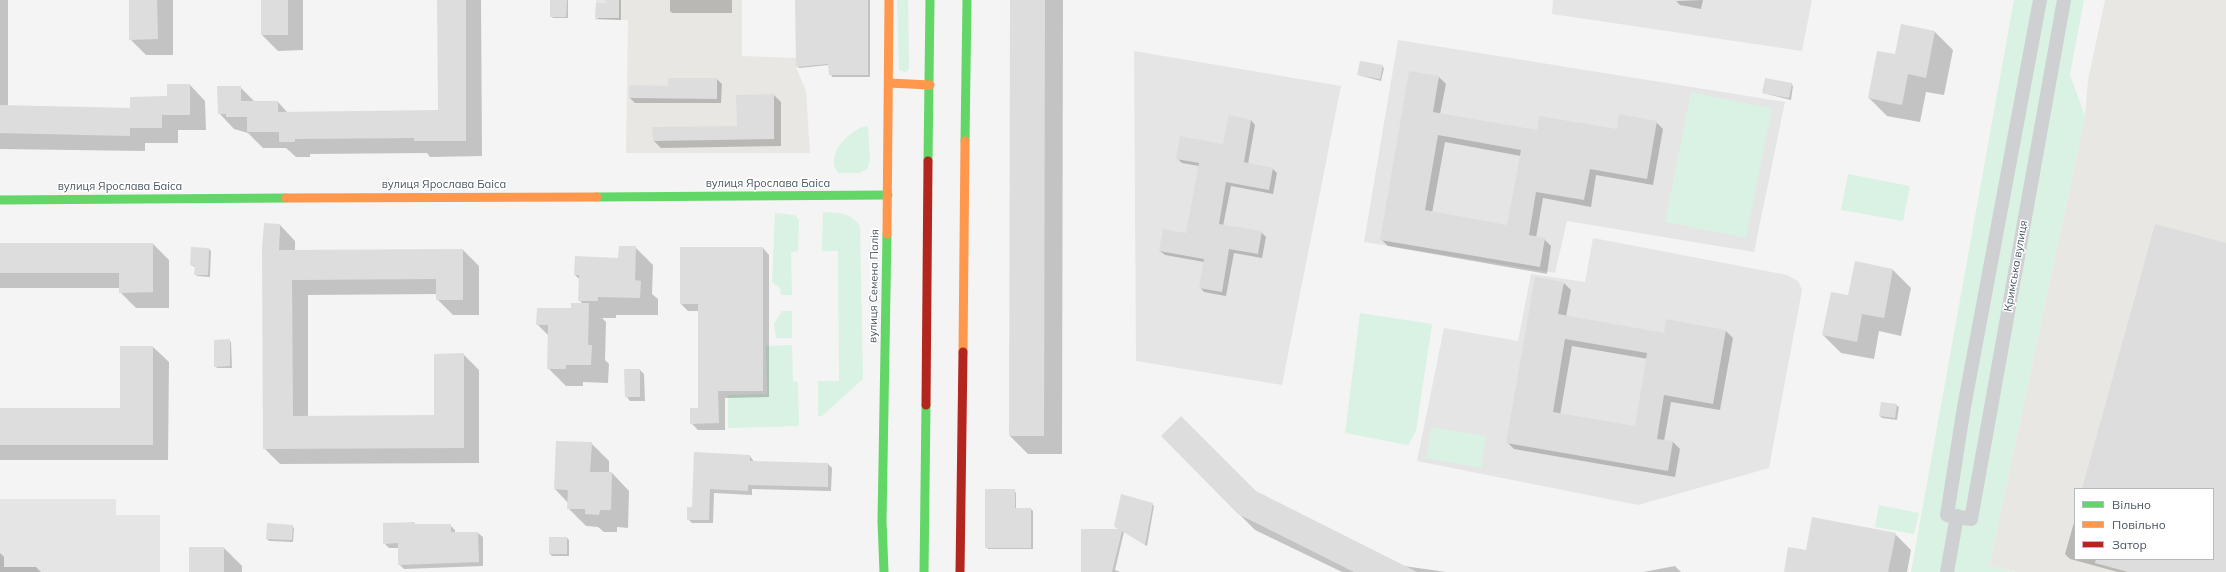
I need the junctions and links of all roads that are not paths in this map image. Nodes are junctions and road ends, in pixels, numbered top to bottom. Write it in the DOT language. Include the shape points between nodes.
graph roads {
  1 [pos="888,0"];
  2 [pos="930,0"];
  3 [pos="967,0"];
  4 [pos="2040,0"];
  5 [pos="2064,0"];
  6 [pos="889,83"];
  7 [pos="930,84"];
  8 [pos="888,195"];
  9 [pos="0,200"];
  10 [pos="1957,516"];
  11 [pos="884,572"];
  12 [pos="924,572"];
  13 [pos="960,572"];
  14 [pos="1947,572"];
  1 -- 6 [label="street, вулиця Семена Палія"];
  2 -- 7 [label="street"];
  3 -- 13 [label="street"];
  4 -- 10 [label="street" via="1964,407 1947,514"];
  5 -- 10 [label="street, Кримська вулиця" via="1971,519"];
  6 -- 7 [label="street"];
  6 -- 8 [label="street, вулиця Семена Палія"];
  7 -- 12 [label="street"];
  8 -- 9 [label="street, вулиця Ярослава Баіса"];
  8 -- 11 [label="street, вулиця Семена Палія" via="882,521"];
  10 -- 14 [label="street"];
}
